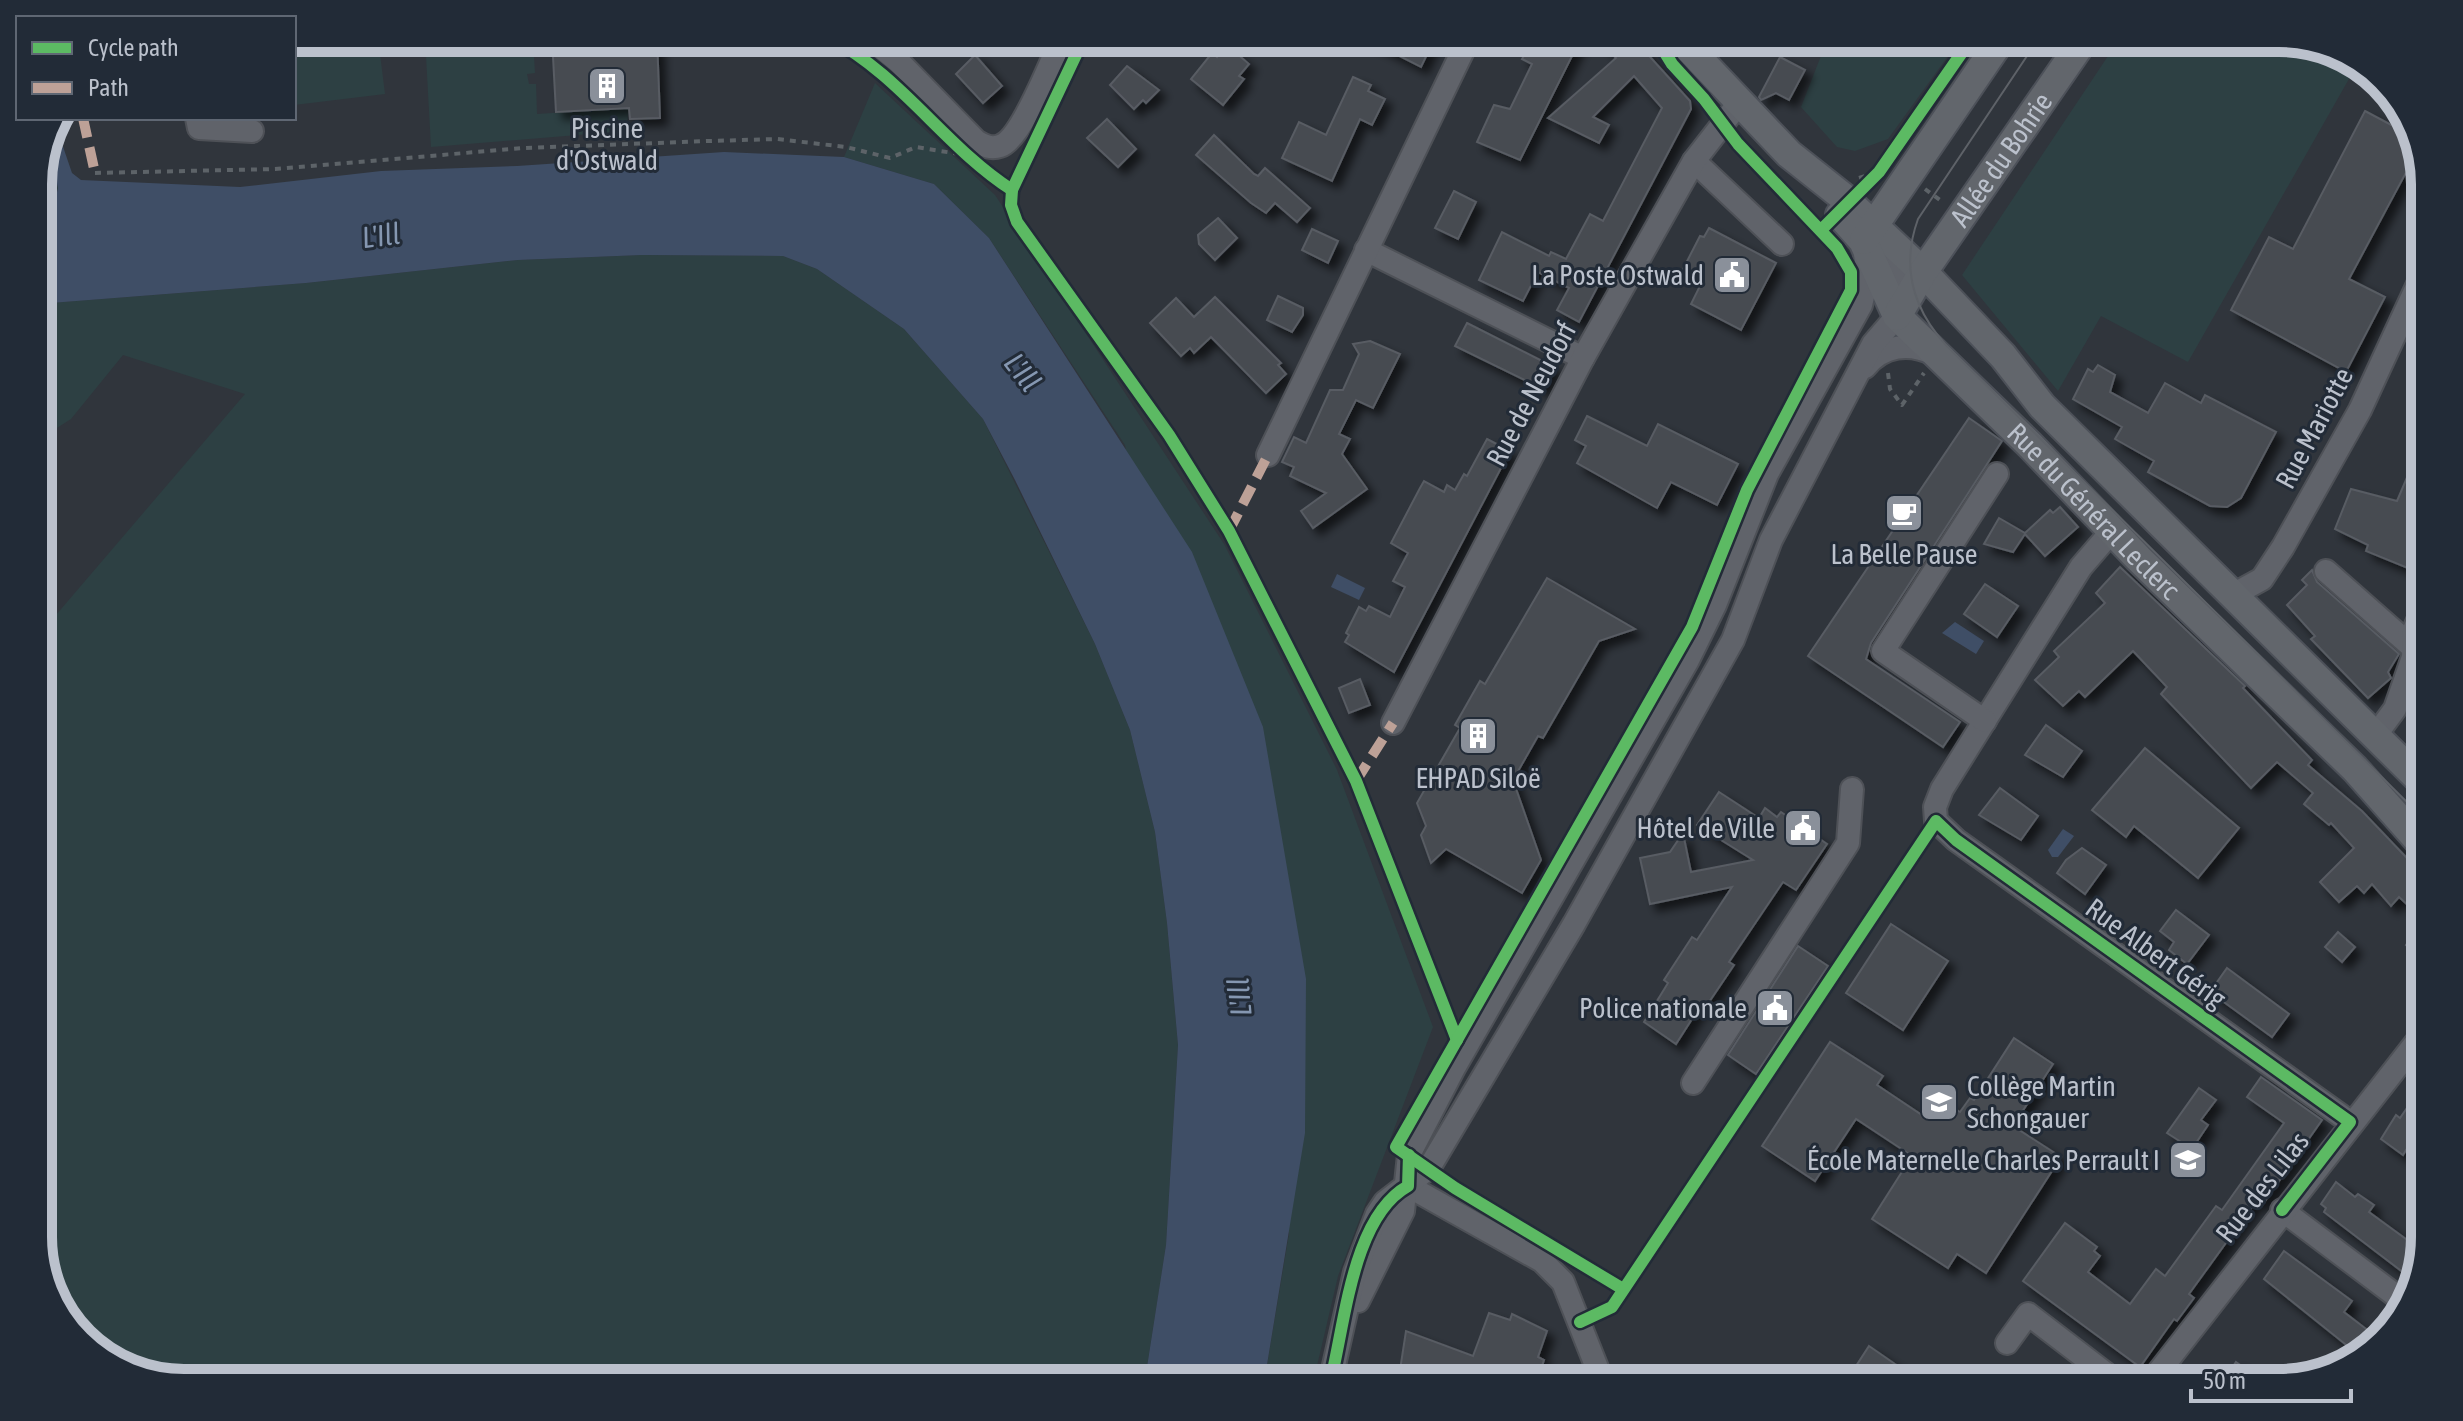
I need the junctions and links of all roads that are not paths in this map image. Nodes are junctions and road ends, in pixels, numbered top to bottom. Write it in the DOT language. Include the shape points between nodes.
graph roads {
  1 [pos="887,52"];
  2 [pos="1055,52"];
  3 [pos="1462,52"];
  4 [pos="1692,52"];
  5 [pos="1992,52"];
  6 [pos="2075,52"];
  7 [pos="1739,103"];
  8 [pos="197,120"];
  9 [pos="252,131"];
  10 [pos="1789,154"];
  11 [pos="1694,161"];
  12 [pos="1898,188"];
  13 [pos="1846,199"];
  14 [pos="1874,234"];
  15 [pos="1782,244"];
  16 [pos="1945,244"];
  17 [pos="1366,250"];
  18 [pos="1901,295"];
  19 [pos="1946,297"];
  20 [pos="2411,300"];
  21 [pos="1861,305"];
  22 [pos="1937,355"];
  23 [pos="1583,358"];
  24 [pos="1857,378"];
  25 [pos="1268,455"];
  26 [pos="1997,474"];
  27 [pos="2112,531"];
  28 [pos="2326,571"];
  29 [pos="2231,596"];
  30 [pos="2411,646"];
  31 [pos="1688,660"];
  32 [pos="2411,663"];
  33 [pos="1714,675"];
  34 [pos="1985,721"];
  35 [pos="1393,723"];
  36 [pos="2375,736"];
  37 [pos="2411,771"];
  38 [pos="1852,789"];
  39 [pos="2411,832"];
  40 [pos="1549,903"];
  41 [pos="1574,924"];
  42 [pos="2411,1048"];
  43 [pos="1693,1083"];
  44 [pos="2350,1122"];
  45 [pos="1408,1186"];
  46 [pos="2282,1210"];
  47 [pos="2397,1296"];
  48 [pos="2007,1343"];
  49 [pos="1334,1369"];
  50 [pos="1597,1369"];
  51 [pos="2100,1369"];
  52 [pos="2161,1369"];
  1 -- 2 [label="street" via="976,141 993,147 1018,130"];
  3 -- 17 [label="street"];
  4 -- 7 [label="main road, Rue du Général Leclerc"];
  5 -- 12 [label="main road"];
  6 -- 16 [label="main road, Allée du Bohrie"];
  7 -- 10 [label="main road, Rue du Général Leclerc"];
  7 -- 11 [label="street, Rue de Neudorf"];
  8 -- 9 [label="street" via="199,128"];
  10 -- 13 [label="main road, Rue du Général Leclerc"];
  10 -- 14 [label="main road, Rue du Général Leclerc"];
  11 -- 15 [label="street"];
  11 -- 23 [label="street, Rue de Neudorf"];
  12 -- 13 [label="main road" via="1870,206"];
  12 -- 14 [label="main road"];
  13 -- 14 [label="main road, Rue du Général Leclerc"];
  14 -- 18 [label="main road, Rue du Général Leclerc"];
  14 -- 18 [label="main road, Rue du Général Leclerc"];
  14 -- 21 [label="street"];
  16 -- 18 [label="main road, Allée du Bohrie"];
  16 -- 19 [label="main road, Allée du Bohrie" via="1936,269"];
  17 -- 23 [label="street"];
  17 -- 25 [label="street"];
  18 -- 19 [label="main road, Rue du Général Leclerc"];
  18 -- 21 [label="street"];
  18 -- 22 [label="main road, Rue du Général Leclerc"];
  18 -- 24 [label="street"];
  19 -- 29 [label="main road, Rue du Général Leclerc" via="2042,406"];
  20 -- 29 [label="street, Rue Mariotte" via="2372,385 2268,570 2254,585"];
  21 -- 31 [label="street" via="1767,474"];
  22 -- 24 [label="street" via="1910,347 1886,350"];
  22 -- 27 [label="main road, Rue du Général Leclerc"];
  23 -- 35 [label="street, Rue de Neudorf"];
  24 -- 33 [label="street" via="1771,540"];
  26 -- 34 [label="street" via="1883,651"];
  27 -- 34 [label="street, Rue Albert Gérig" via="2081,567"];
  27 -- 39 [label="main road, Rue du Général Leclerc" via="2355,769"];
  28 -- 30 [label="street"];
  29 -- 36 [label="main road, Rue du Général Leclerc"];
  31 -- 33 [label="street"];
  31 -- 40 [label="street"];
  32 -- 36 [label="street" via="2395,709"];
  33 -- 41 [label="street"];
  34 -- 44 [label="street, Rue Albert Gérig" via="1938,798 1936,821"];
  36 -- 37 [label="main road, Rue du Général Leclerc"];
  38 -- 43 [label="street" via="1848,843"];
  40 -- 41 [label="street"];
  40 -- 45 [label="street" via="1409,1155"];
  41 -- 45 [label="street" via="1429,1168"];
  42 -- 44 [label="street, Rue des Lilas"];
  44 -- 46 [label="street, Rue des Lilas"];
  45 -- 49 [label="street" via="1377,1214 1355,1272"];
  45 -- 50 [label="street" via="1542,1261 1563,1282"];
  46 -- 47 [label="street"];
  46 -- 52 [label="street, Rue des Lilas"];
  48 -- 51 [label="street" via="2028,1314"];
}
